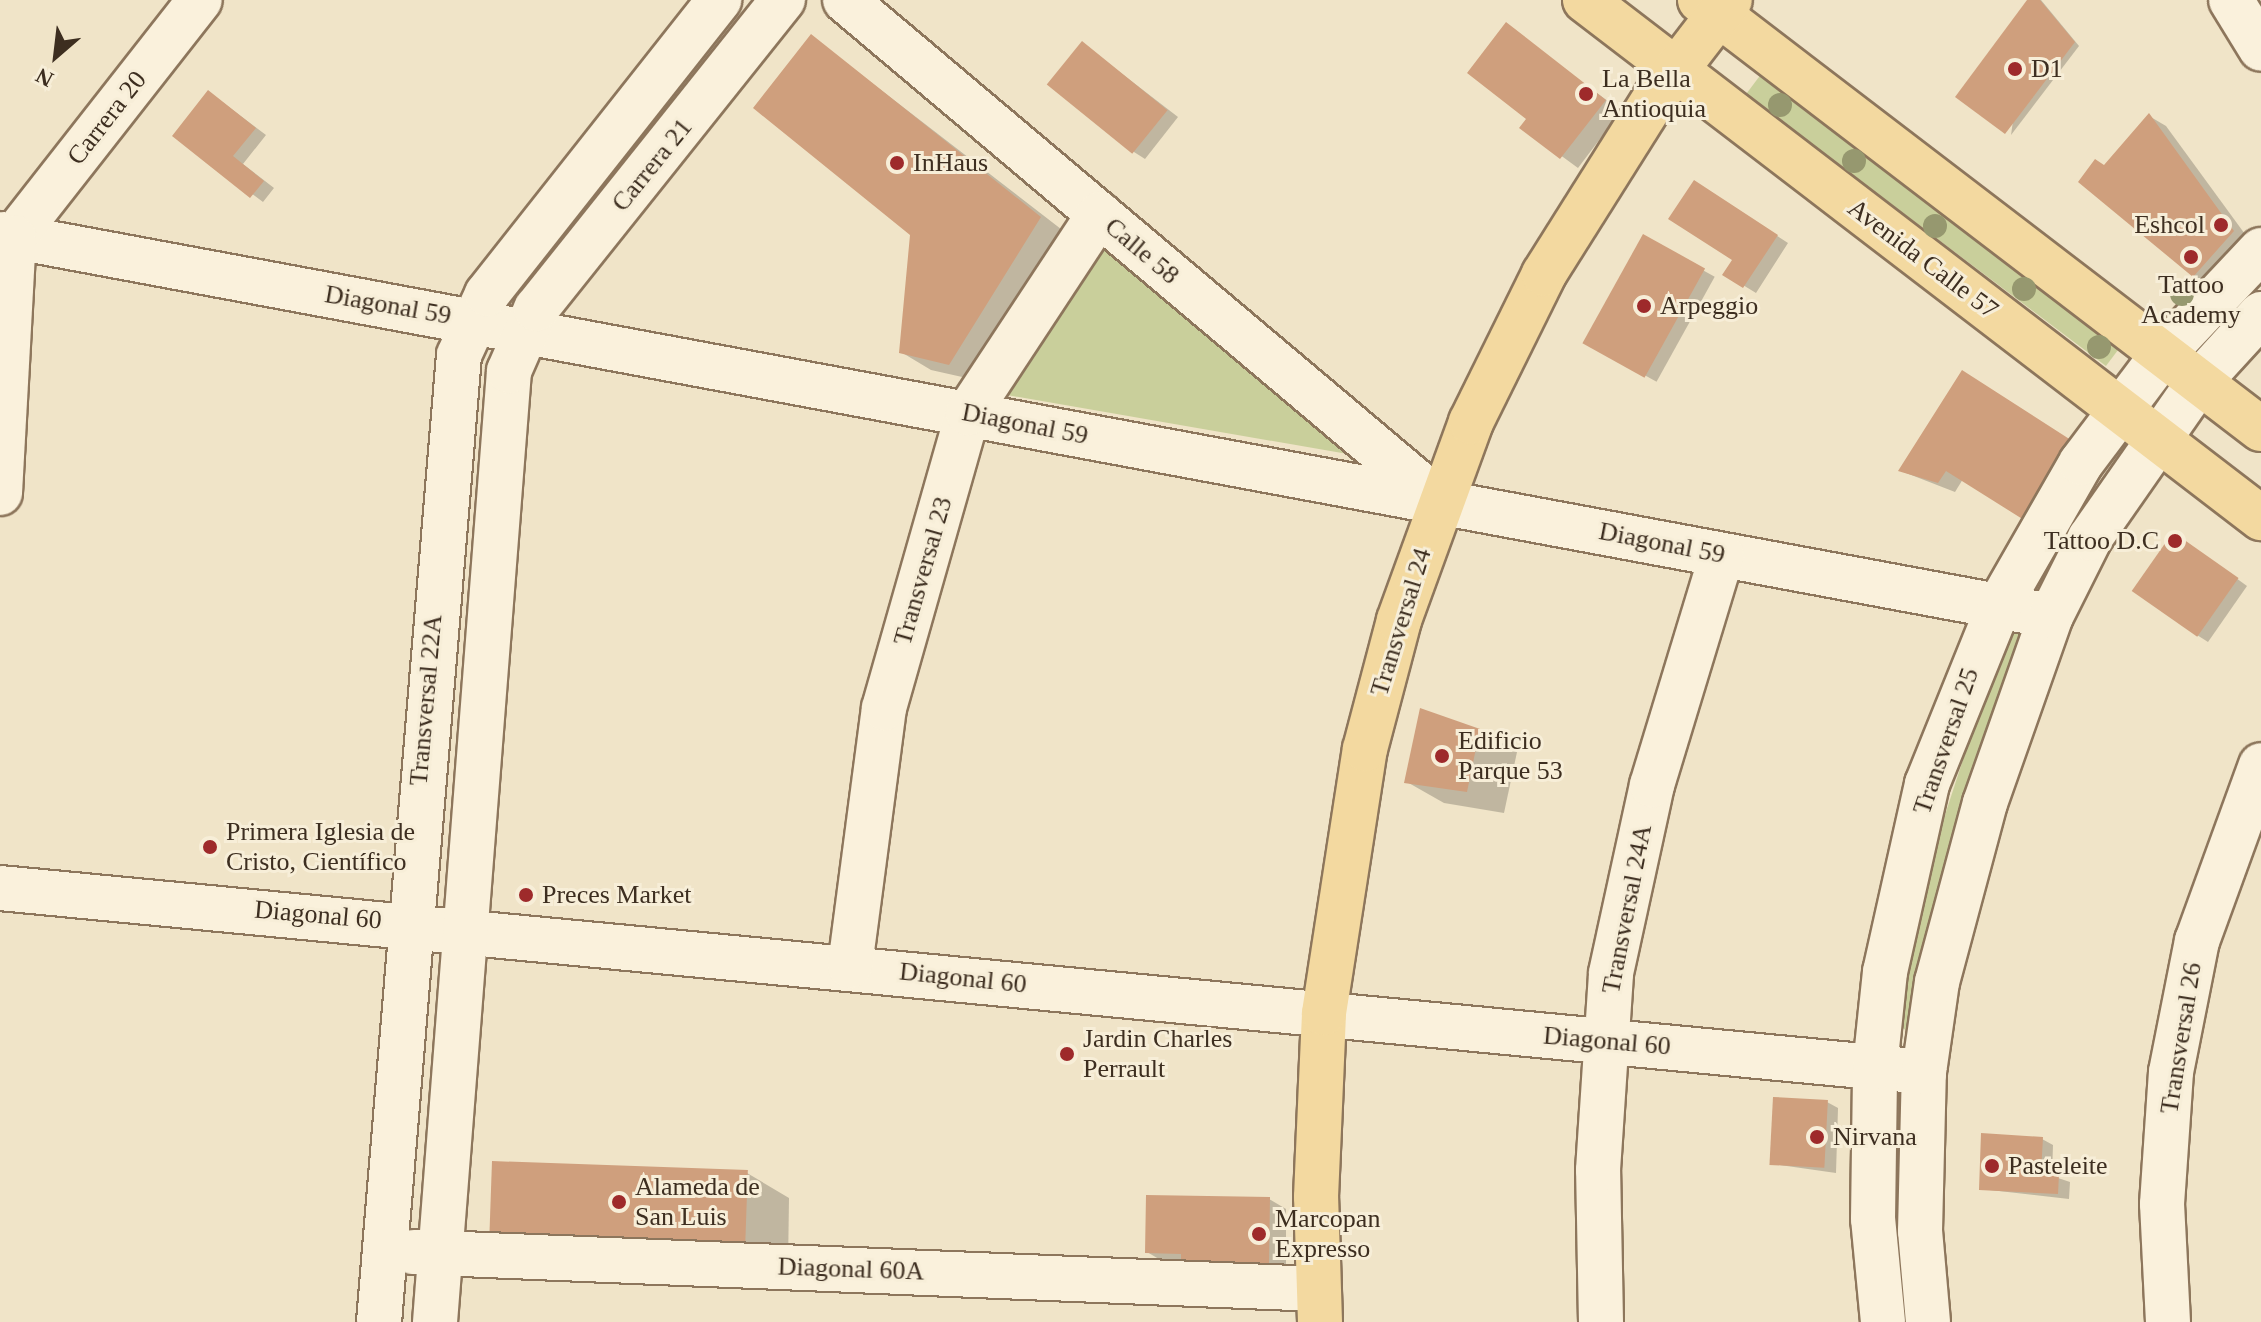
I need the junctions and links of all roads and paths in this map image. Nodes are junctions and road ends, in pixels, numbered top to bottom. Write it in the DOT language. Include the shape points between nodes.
graph roads {
  1 [pos="719,0"];
  2 [pos="783,0"];
  3 [pos="845,0"];
  4 [pos="1585,0"];
  5 [pos="2231,0"];
  6 [pos="1716,5"];
  7 [pos="180,7"];
  8 [pos="2261,49"];
  9 [pos="1676,69"];
  10 [pos="1099,214"];
  11 [pos="7,236"];
  12 [pos="2261,250"];
  13 [pos="2261,314"];
  14 [pos="470,321"];
  15 [pos="522,330"];
  16 [pos="2163,354"];
  17 [pos="2199,382"];
  18 [pos="2119,409"];
  19 [pos="968,413"];
  20 [pos="2261,429"];
  21 [pos="2157,438"];
  22 [pos="0,493"];
  23 [pos="1440,502"];
  24 [pos="2261,518"];
  25 [pos="1722,555"];
  26 [pos="1999,606"];
  27 [pos="2051,616"];
  28 [pos="2261,765"];
  29 [pos="0,888"];
  30 [pos="407,923"];
  31 [pos="468,928"];
  32 [pos="850,966"];
  33 [pos="1324,1013"];
  34 [pos="1604,1041"];
  35 [pos="1875,1067"];
  36 [pos="1924,1072"];
  37 [pos="384,1251"];
  38 [pos="441,1252"];
  39 [pos="1319,1306"];
  40 [pos="379,1322"];
  41 [pos="435,1322"];
  42 [pos="1601,1322"];
  43 [pos="1883,1322"];
  44 [pos="1928,1322"];
  45 [pos="2168,1322"];
  1 -- 14 [label="street, Carrera 21"];
  2 -- 15 [label="street, Carrera 21"];
  3 -- 10 [label="street, Calle 58"];
  4 -- 9 [label="main road, Avenida Calle 57"];
  5 -- 8 [label="street"];
  6 -- 9 [label="main road, Transversal 24"];
  6 -- 16 [label="main road"];
  7 -- 11 [label="street, Carrera 20"];
  9 -- 18 [label="main road, Avenida Calle 57"];
  9 -- 23 [label="main road, Transversal 24" via="1544,274"];
  10 -- 19 [label="street, Transversal 23"];
  10 -- 23 [label="street, Calle 58"];
  11 -- 14 [label="street, Diagonal 59"];
  11 -- 22 [label="street"];
  12 -- 16 [label="street, Transversal 25"];
  13 -- 17 [label="street"];
  14 -- 15 [label="street, Diagonal 59"];
  14 -- 30 [label="street, Transversal 22A" via="452,391"];
  15 -- 19 [label="street, Diagonal 59"];
  15 -- 31 [label="street" via="505,404"];
  16 -- 17 [label="main road"];
  16 -- 18 [label="street, Transversal 25"];
  17 -- 20 [label="main road"];
  17 -- 21 [label="street"];
  18 -- 21 [label="main road, Avenida Calle 57"];
  18 -- 26 [label="street, Transversal 25"];
  19 -- 23 [label="street, Diagonal 59"];
  19 -- 32 [label="street, Transversal 23" via="884,708"];
  21 -- 24 [label="main road, Avenida Calle 57"];
  21 -- 27 [label="street" via="2090,538"];
  23 -- 25 [label="street, Diagonal 59"];
  23 -- 33 [label="main road, Transversal 24" via="1365,749"];
  25 -- 26 [label="street, Diagonal 59"];
  25 -- 34 [label="street, Transversal 24A" via="1623,906"];
  26 -- 27 [label="street, Diagonal 59"];
  26 -- 35 [label="street, Transversal 25" via="1927,784 1890,945"];
  27 -- 36 [label="street" via="1958,898"];
  28 -- 45 [label="street, Transversal 26" via="2197,941 2171,1072 2162,1204"];
  29 -- 30 [label="street, Diagonal 60"];
  30 -- 31 [label="street, Diagonal 60"];
  30 -- 37 [label="street, Transversal 22A"];
  31 -- 32 [label="street, Diagonal 60"];
  31 -- 38 [label="street"];
  32 -- 33 [label="street, Diagonal 60"];
  33 -- 34 [label="street, Diagonal 60"];
  33 -- 39 [label="main road, Transversal 24"];
  34 -- 35 [label="street, Diagonal 60"];
  34 -- 42 [label="street, Transversal 24A"];
  35 -- 36 [label="street, Diagonal 60"];
  35 -- 43 [label="street, Transversal 25" via="1873,1219"];
  36 -- 44 [label="street" via="1920,1231"];
  37 -- 38 [label="street, Diagonal 60A"];
  37 -- 40 [label="street, Transversal 22A"];
  38 -- 39 [label="street, Diagonal 60A"];
  38 -- 41 [label="street"];
}
